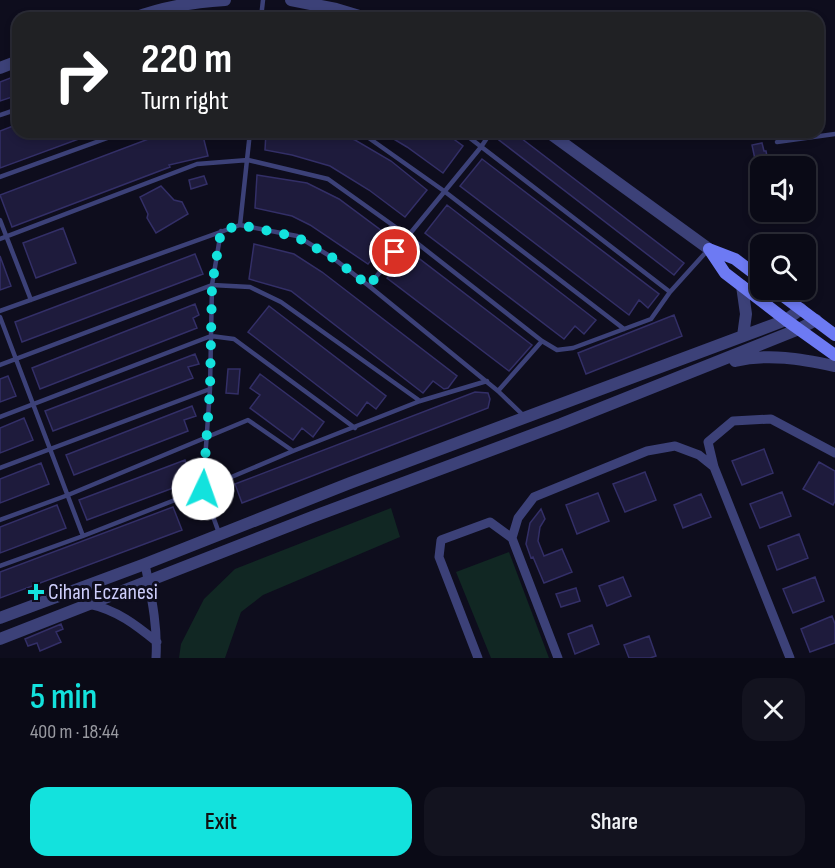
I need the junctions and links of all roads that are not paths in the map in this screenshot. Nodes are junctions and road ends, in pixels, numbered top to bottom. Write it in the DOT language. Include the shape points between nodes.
graph roads {
  1 [pos="225,0"];
  2 [pos="291,0"];
  3 [pos="149,12"];
  4 [pos="346,12"];
  5 [pos="107,138"];
  6 [pos="250,138"];
  7 [pos="369,138"];
  8 [pos="470,138"];
  9 [pos="488,138"];
  10 [pos="556,138"];
  11 [pos="806,138"];
  12 [pos="777,142"];
  13 [pos="481,147"];
  14 [pos="248,160"];
  15 [pos="0,177"];
  16 [pos="444,191"];
  17 [pos="0,220"];
  18 [pos="240,225"];
  19 [pos="221,231"];
  20 [pos="6,236"];
  21 [pos="408,236"];
  22 [pos="0,239"];
  23 [pos="709,249"];
  24 [pos="750,270"];
  25 [pos="212,285"];
  26 [pos="369,286"];
  27 [pos="742,286"];
  28 [pos="670,292"];
  29 [pos="31,300"];
  30 [pos="789,300"];
  31 [pos="801,309"];
  32 [pos="0,311"];
  33 [pos="0,317"];
  34 [pos="786,320"];
  35 [pos="816,320"];
  36 [pos="624,329"];
  37 [pos="799,329"];
  38 [pos="835,335"];
  39 [pos="212,336"];
  40 [pos="743,336"];
  41 [pos="542,341"];
  42 [pos="835,356"];
  43 [pos="17,359"];
  44 [pos="0,365"];
  45 [pos="835,366"];
  46 [pos="693,371"];
  47 [pos="487,381"];
  48 [pos="210,389"];
  49 [pos="498,391"];
  50 [pos="420,401"];
  51 [pos="34,404"];
  52 [pos="0,417"];
  53 [pos="525,417"];
  54 [pos="355,428"];
  55 [pos="206,437"];
  56 [pos="51,448"];
  57 [pos="293,451"];
  58 [pos="835,453"];
  59 [pos="714,467"];
  60 [pos="0,468"];
  61 [pos="203,489"];
  62 [pos="68,495"];
  63 [pos="0,520"];
  64 [pos="219,534"];
  65 [pos="83,536"];
  66 [pos="512,538"];
  67 [pos="145,564"];
  68 [pos="0,566"];
  69 [pos="148,580"];
  70 [pos="89,604"];
  71 [pos="0,618"];
  72 [pos="0,639"];
  73 [pos="157,642"];
  74 [pos="156,658"];
  75 [pos="478,658"];
  76 [pos="558,658"];
  77 [pos="790,658"];
  1 -- 3 [label="street"];
  2 -- 4 [label="street"];
  5 -- 15 [label="lane"];
  6 -- 14 [label="lane"];
  7 -- 16 [label="lane"];
  8 -- 13 [label="lane"];
  9 -- 13 [label="lane"];
  10 -- 23 [label="street"];
  11 -- 12 [label="lane"];
  13 -- 16 [label="lane"];
  13 -- 28 [label="lane"];
  14 -- 18 [label="lane"];
  14 -- 20 [label="lane" via="197,164"];
  14 -- 21 [label="lane" via="328,179"];
  16 -- 21 [label="lane"];
  16 -- 36 [label="lane"];
  17 -- 20 [label="lane"];
  18 -- 19 [label="lane"];
  18 -- 26 [label="lane" via="297,237"];
  19 -- 25 [label="lane"];
  19 -- 29 [label="lane"];
  20 -- 22 [label="lane"];
  20 -- 29 [label="lane"];
  21 -- 26 [label="lane"];
  21 -- 41 [label="lane"];
  23 -- 24 [label="main road" via="735,259"];
  23 -- 27 [label="main road" via="725,273"];
  23 -- 28 [label="lane"];
  25 -- 39 [label="lane"];
  25 -- 43 [label="lane"];
  25 -- 50 [label="lane" via="250,287 282,302"];
  26 -- 47 [label="lane"];
  27 -- 34 [label="main road"];
  27 -- 40 [label="street" via="746,314"];
  28 -- 36 [label="lane" via="651,319"];
  29 -- 32 [label="lane"];
  30 -- 31 [label="main road"];
  31 -- 34 [label="street"];
  31 -- 35 [label="main road"];
  33 -- 43 [label="lane"];
  34 -- 37 [label="main road"];
  34 -- 40 [label="street"];
  35 -- 37 [label="street"];
  35 -- 38 [label="main road"];
  36 -- 41 [label="lane" via="573,348 557,350"];
  37 -- 42 [label="main road"];
  37 -- 46 [label="street"];
  39 -- 48 [label="lane"];
  39 -- 51 [label="lane"];
  39 -- 54 [label="lane" via="234,339"];
  40 -- 53 [label="street"];
  41 -- 49 [label="lane"];
  43 -- 44 [label="lane"];
  43 -- 51 [label="lane"];
  45 -- 46 [label="street" via="768,356"];
  46 -- 69 [label="street"];
  47 -- 49 [label="lane"];
  47 -- 50 [label="lane"];
  48 -- 55 [label="lane"];
  48 -- 56 [label="lane"];
  49 -- 53 [label="lane"];
  50 -- 54 [label="lane"];
  51 -- 52 [label="lane"];
  51 -- 56 [label="lane"];
  53 -- 64 [label="street"];
  54 -- 57 [label="lane"];
  55 -- 57 [label="lane" via="248,420"];
  55 -- 61 [label="lane"];
  55 -- 62 [label="lane"];
  56 -- 60 [label="lane"];
  56 -- 62 [label="lane"];
  57 -- 61 [label="lane"];
  58 -- 59 [label="street" via="771,419 733,421 708,442"];
  59 -- 66 [label="street" via="699,455 675,446 647,451 534,497 518,518"];
  59 -- 77 [label="street"];
  61 -- 64 [label="lane"];
  61 -- 65 [label="lane"];
  62 -- 63 [label="lane"];
  62 -- 65 [label="lane"];
  64 -- 67 [label="street"];
  65 -- 68 [label="lane"];
  66 -- 75 [label="street" via="490,522 441,540 439,557"];
  66 -- 76 [label="street"];
  67 -- 69 [label="street"];
  67 -- 71 [label="street"];
  69 -- 70 [label="street"];
  69 -- 73 [label="street"];
  70 -- 72 [label="street"];
  70 -- 73 [label="street" via="124,617"];
  73 -- 74 [label="street"];
}
